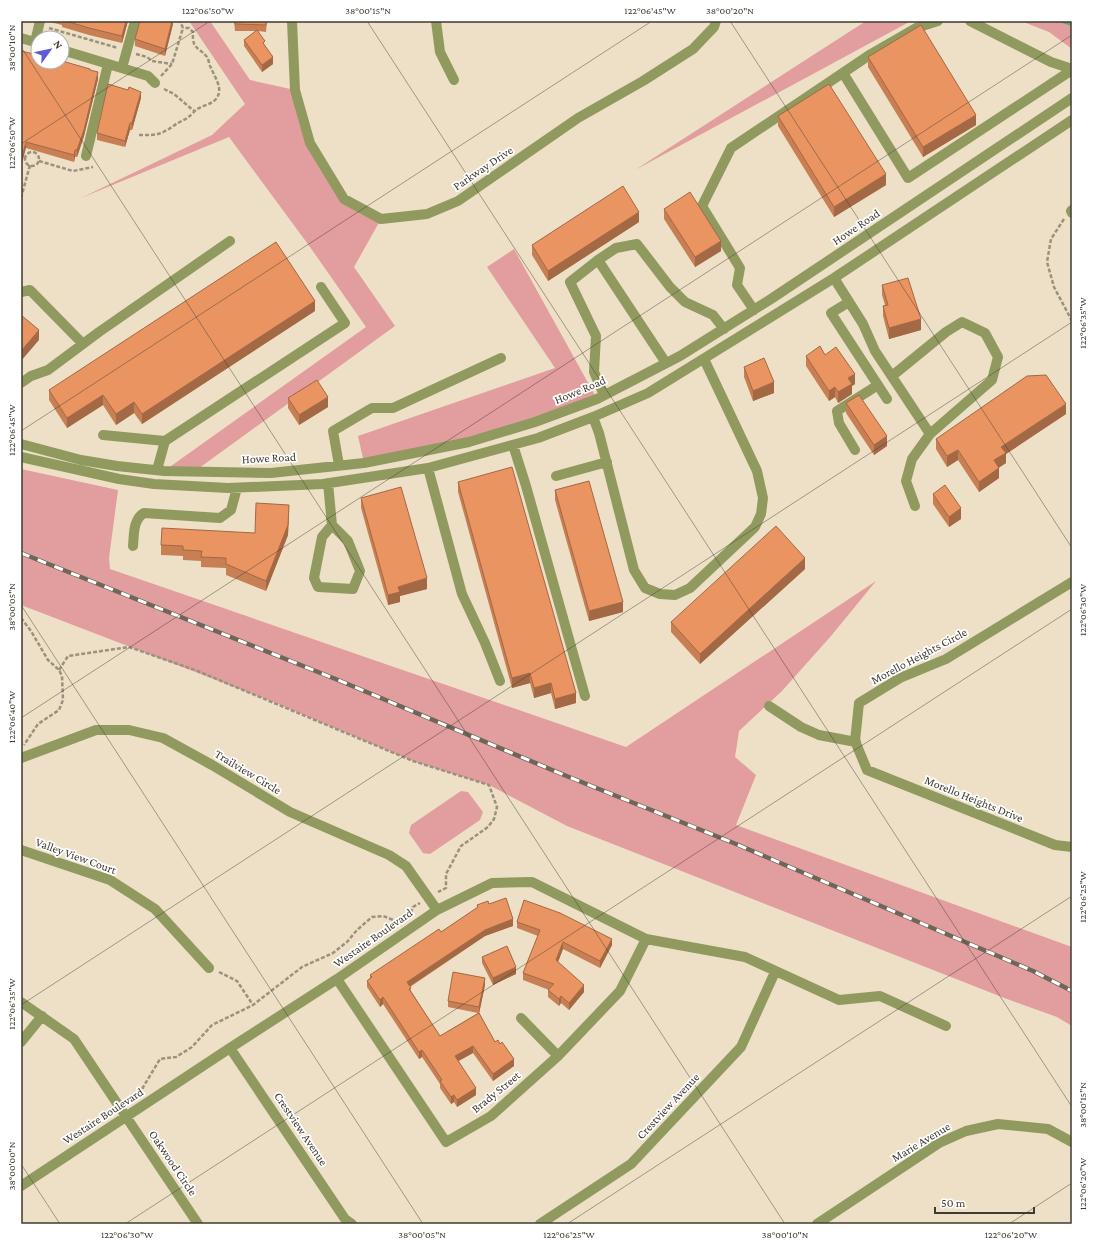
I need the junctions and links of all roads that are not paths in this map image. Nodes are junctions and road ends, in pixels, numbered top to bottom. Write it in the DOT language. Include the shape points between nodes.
graph roads {
  1 [pos="135,21"];
  2 [pos="292,21"];
  3 [pos="436,21"];
  4 [pos="716,21"];
  5 [pos="938,21"];
  6 [pos="970,21"];
  7 [pos="70,52"];
  8 [pos="108,64"];
  9 [pos="122,68"];
  10 [pos="1072,70"];
  11 [pos="843,73"];
  12 [pos="454,80"];
  13 [pos="155,84"];
  14 [pos="1072,98"];
  15 [pos="1072,120"];
  16 [pos="86,156"];
  17 [pos="230,241"];
  18 [pos="598,260"];
  19 [pos="834,278"];
  20 [pos="321,287"];
  21 [pos="21,292"];
  22 [pos="849,302"];
  23 [pos="754,310"];
  24 [pos="724,329"];
  25 [pos="83,344"];
  26 [pos="501,358"];
  27 [pos="704,359"];
  28 [pos="666,363"];
  29 [pos="892,376"];
  30 [pos="21,383"];
  31 [pos="878,385"];
  32 [pos="604,395"];
  33 [pos="887,399"];
  34 [pos="593,417"];
  35 [pos="930,434"];
  36 [pos="102,435"];
  37 [pos="165,441"];
  38 [pos="21,444"];
  39 [pos="513,445"];
  40 [pos="855,450"];
  41 [pos="21,457"];
  42 [pos="606,462"];
  43 [pos="338,465"];
  44 [pos="428,468"];
  45 [pos="157,470"];
  46 [pos="556,476"];
  47 [pos="328,483"];
  48 [pos="237,488"];
  49 [pos="915,506"];
  50 [pos="332,525"];
  51 [pos="132,546"];
  52 [pos="1072,582"];
  53 [pos="500,681"];
  54 [pos="585,696"];
  55 [pos="769,706"];
  56 [pos="856,742"];
  57 [pos="21,758"];
  58 [pos="867,770"];
  59 [pos="1072,847"];
  60 [pos="21,850"];
  61 [pos="437,910"];
  62 [pos="646,939"];
  63 [pos="209,968"];
  64 [pos="775,972"];
  65 [pos="337,979"];
  66 [pos="21,1002"];
  67 [pos="42,1016"];
  68 [pos="521,1018"];
  69 [pos="946,1026"];
  70 [pos="21,1042"];
  71 [pos="230,1048"];
  72 [pos="558,1056"];
  73 [pos="126,1117"];
  74 [pos="1072,1142"];
  75 [pos="21,1186"];
  76 [pos="198,1224"];
  77 [pos="352,1224"];
  78 [pos="540,1224"];
  79 [pos="817,1224"];
  1 -- 9 [label="street"];
  2 -- 4 [label="street, Parkway Drive" via="295,90 310,143 344,199 381,219 427,214 458,201 578,118 693,49 714,27"];
  3 -- 12 [label="street" via="440,52"];
  5 -- 11 [label="street" via="916,28"];
  6 -- 10 [label="street"];
  7 -- 8 [label="street"];
  8 -- 9 [label="street"];
  8 -- 16 [label="street"];
  9 -- 13 [label="street" via="148,76"];
  10 -- 11 [label="street" via="908,178"];
  11 -- 23 [label="street" via="731,148 702,206 740,268 737,285"];
  14 -- 23 [label="street, Howe Road"];
  15 -- 19 [label="street"];
  17 -- 25 [label="street"];
  18 -- 24 [label="street" via="616,248 637,244 685,302 713,315"];
  18 -- 28 [label="street"];
  18 -- 32 [label="street" via="570,282 596,336 594,372"];
  19 -- 22 [label="street"];
  19 -- 27 [label="street"];
  20 -- 37 [label="street" via="345,323"];
  21 -- 25 [label="street" via="30,290"];
  22 -- 29 [label="street" via="863,324 875,351"];
  22 -- 31 [label="street" via="831,313"];
  23 -- 24 [label="street, Howe Road"];
  24 -- 28 [label="street, Howe Road"];
  25 -- 30 [label="street" via="48,370"];
  26 -- 43 [label="street" via="393,408 372,408 333,431"];
  27 -- 34 [label="street" via="648,393"];
  27 -- 42 [label="street" via="757,471 763,498 761,514 755,527 690,588 675,595 660,594 645,588 634,570"];
  28 -- 32 [label="street, Howe Road"];
  29 -- 35 [label="street"];
  29 -- 35 [label="street" via="962,322 985,333 998,357 992,380"];
  31 -- 33 [label="street"];
  31 -- 40 [label="street" via="837,411 839,423"];
  32 -- 43 [label="street, Howe Road" via="536,422 469,442 364,463"];
  34 -- 39 [label="street"];
  34 -- 42 [label="street"];
  35 -- 49 [label="street" via="912,459 906,481"];
  36 -- 37 [label="street"];
  37 -- 45 [label="street"];
  38 -- 45 [label="street, Howe Road" via="81,460"];
  39 -- 44 [label="street"];
  39 -- 54 [label="street"];
  41 -- 48 [label="street" via="119,479 154,484"];
  42 -- 46 [label="street"];
  43 -- 45 [label="street, Howe Road" via="271,473"];
  44 -- 47 [label="street"];
  44 -- 53 [label="street" via="462,594"];
  47 -- 48 [label="street"];
  47 -- 50 [label="street"];
  48 -- 51 [label="street" via="231,510 220,518 144,513 136,522"];
  50 -- 50 [label="street" via="348,541 360,571 353,589 318,588 314,578 322,537"];
  52 -- 56 [label="street, Morello Heights Circle" via="946,659 900,678 859,703"];
  55 -- 56 [label="street" via="801,727 819,735"];
  56 -- 58 [label="street, Morello Heights Circle"];
  57 -- 61 [label="street, Trailview Circle" via="96,730 129,730 163,738 290,812 389,855 406,866"];
  58 -- 59 [label="street, Morello Heights Drive" via="1055,845"];
  60 -- 63 [label="street, Valley View Court" via="110,880 155,909"];
  61 -- 62 [label="street, Westaire Boulevard" via="492,883 532,882"];
  61 -- 65 [label="street, Westaire Boulevard"];
  62 -- 64 [label="street, Westaire Boulevard" via="745,957"];
  62 -- 72 [label="street, Brady Street" via="620,991"];
  64 -- 69 [label="street, Westaire Boulevard" via="840,1000 880,996"];
  64 -- 78 [label="street, Crestview Avenue" via="741,1047 631,1164"];
  65 -- 71 [label="street, Westaire Boulevard"];
  65 -- 72 [label="street, Brady Street" via="446,1142 491,1116"];
  66 -- 67 [label="street"];
  67 -- 70 [label="street"];
  67 -- 73 [label="street" via="74,1039"];
  68 -- 72 [label="street"];
  71 -- 73 [label="street, Westaire Boulevard"];
  71 -- 77 [label="street, Crestview Avenue" via="346,1219"];
  73 -- 75 [label="street, Westaire Boulevard"];
  73 -- 76 [label="street, Oakwood Circle"];
  74 -- 79 [label="street, Marie Avenue" via="1048,1129 998,1124 966,1130 939,1143"];
}
